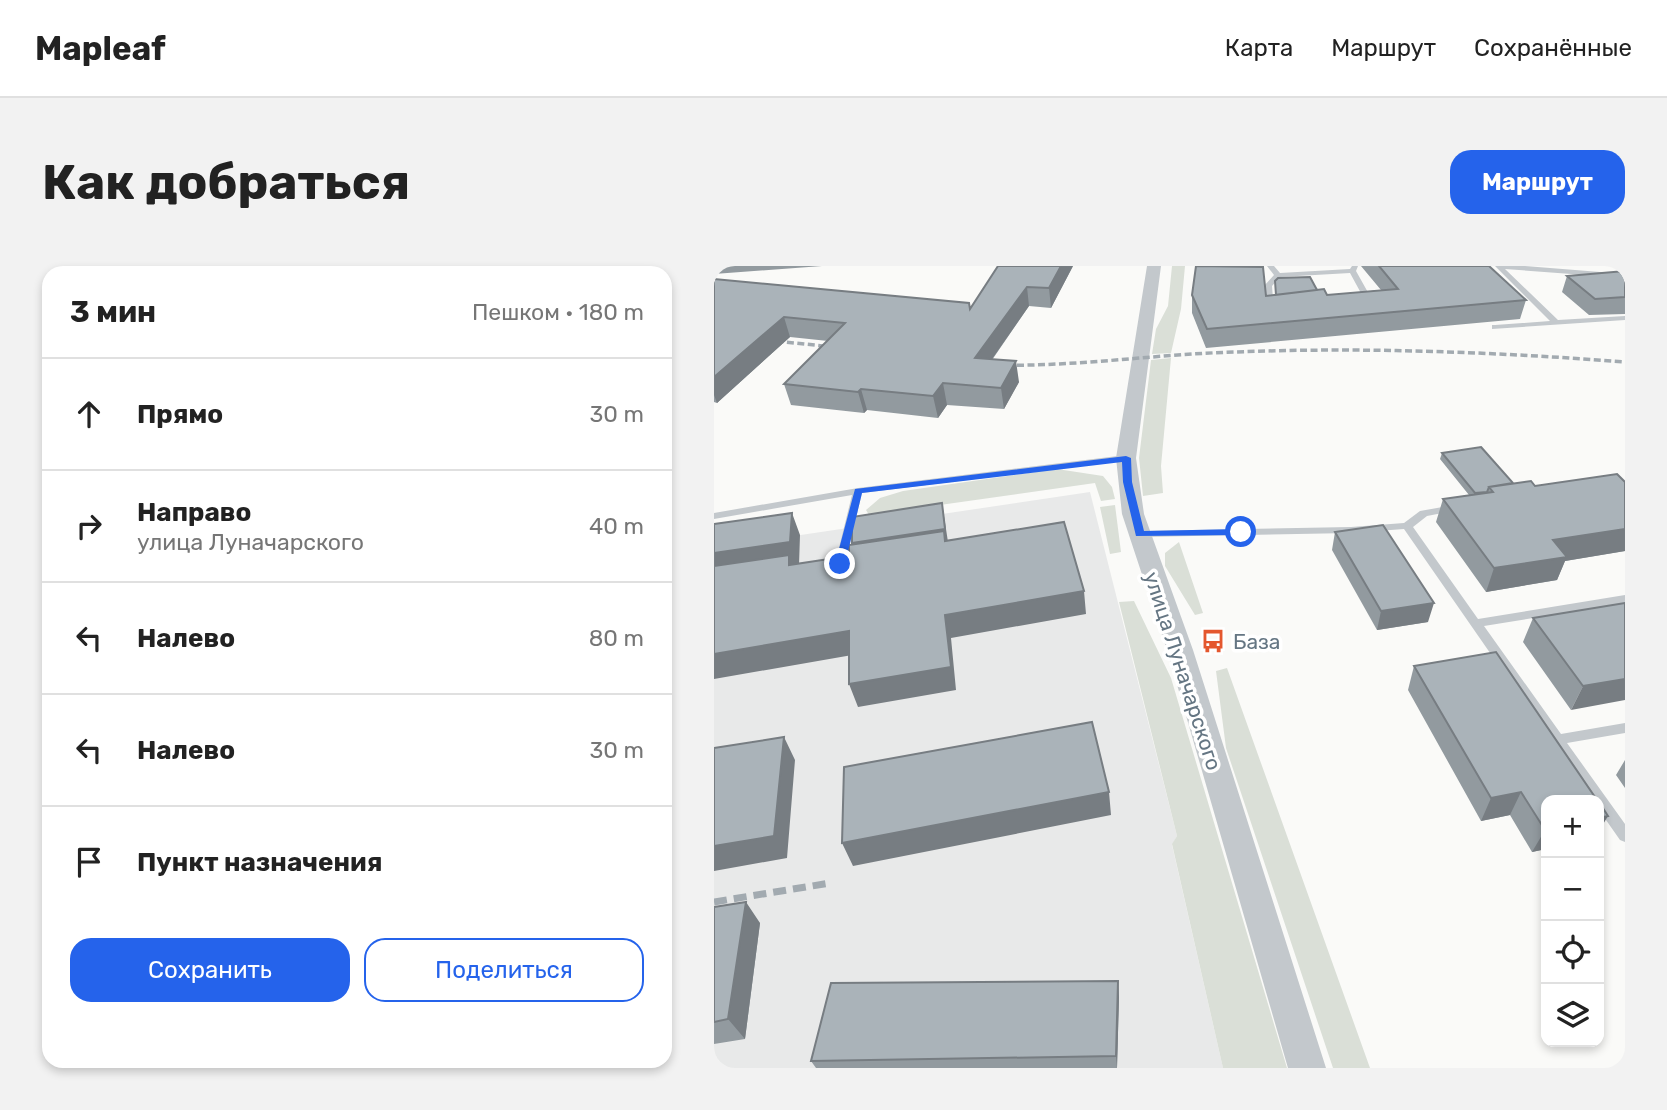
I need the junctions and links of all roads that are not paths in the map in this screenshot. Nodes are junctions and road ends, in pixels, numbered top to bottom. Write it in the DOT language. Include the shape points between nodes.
graph roads {
  1 [pos="1154,266"];
  2 [pos="1270,266"];
  3 [pos="1499,266"];
  4 [pos="1354,269"];
  5 [pos="1278,275"];
  6 [pos="1625,276"];
  7 [pos="1341,300"];
  8 [pos="1281,309"];
  9 [pos="1625,318"];
  10 [pos="1556,324"];
  11 [pos="1495,327"];
  12 [pos="1126,458"];
  13 [pos="858,491"];
  14 [pos="1464,507"];
  15 [pos="714,516"];
  16 [pos="1407,526"];
  17 [pos="1140,534"];
  18 [pos="853,562"];
  19 [pos="840,564"];
  20 [pos="827,566"];
  21 [pos="1625,599"];
  22 [pos="1477,623"];
  23 [pos="1625,728"];
  24 [pos="1558,740"];
  25 [pos="1625,836"];
  26 [pos="1307,1068"];
  1 -- 12 [label="street, улица Луначарского"];
  2 -- 5 [label="lane"];
  3 -- 6 [label="lane"];
  3 -- 10 [label="lane"];
  4 -- 5 [label="lane"];
  4 -- 7 [label="lane" via="1366,296"];
  5 -- 8 [label="lane" via="1268,286 1269,311"];
  9 -- 10 [label="lane"];
  10 -- 11 [label="lane"];
  12 -- 13 [label="lane"];
  12 -- 17 [label="street, улица Луначарского"];
  13 -- 15 [label="lane"];
  13 -- 19 [label="lane"];
  14 -- 16 [label="lane" via="1424,513"];
  16 -- 17 [label="lane"];
  16 -- 22 [label="lane"];
  17 -- 26 [label="street, улица Луначарского" via="1180,650"];
  18 -- 19 [label="lane"];
  19 -- 20 [label="lane"];
  21 -- 22 [label="lane"];
  22 -- 24 [label="lane"];
  23 -- 24 [label="lane"];
  24 -- 25 [label="lane"];
}
